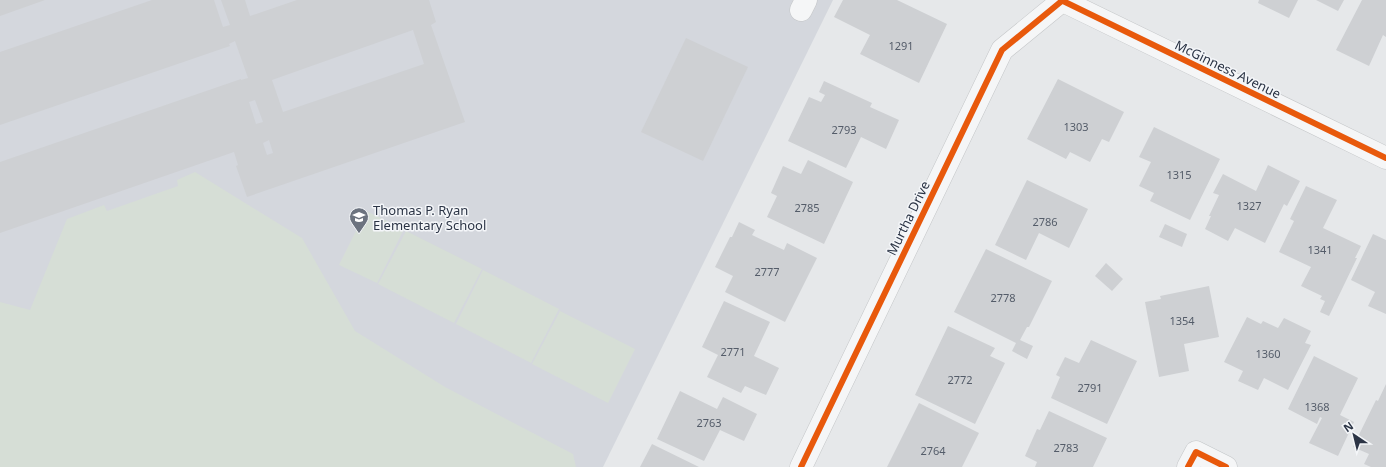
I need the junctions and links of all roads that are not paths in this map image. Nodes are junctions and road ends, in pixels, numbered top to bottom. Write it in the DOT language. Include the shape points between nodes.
graph roads {
  1 [pos="1062,0"];
  2 [pos="1386,158"];
  3 [pos="1192,460"];
  4 [pos="801,467"];
  5 [pos="1226,467"];
  1 -- 2 [label="street, McGinness Avenue"];
  1 -- 4 [label="street, Murtha Drive" via="1002,50"];
  3 -- 5 [label="street"];
}
